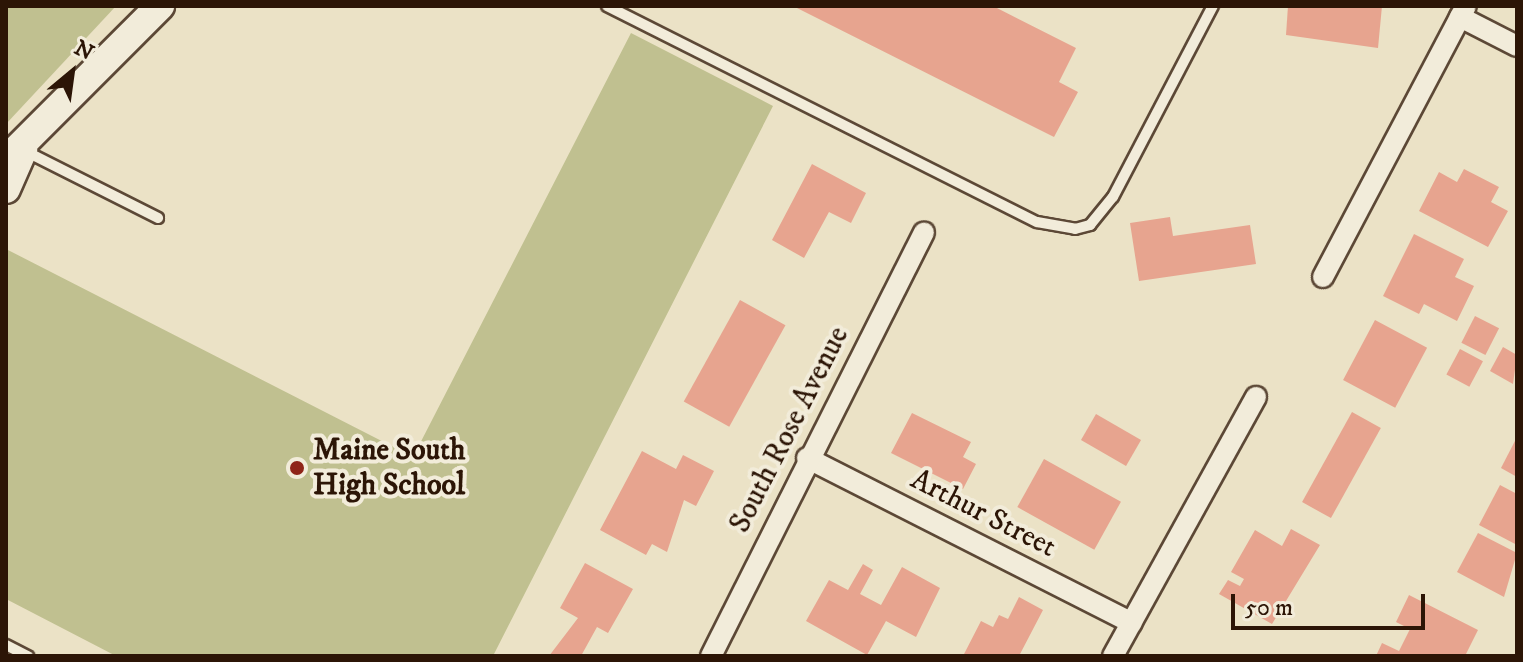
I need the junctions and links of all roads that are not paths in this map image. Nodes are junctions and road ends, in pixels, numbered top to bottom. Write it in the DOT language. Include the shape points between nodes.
graph roads {
  1 [pos="160,6"];
  2 [pos="607,6"];
  3 [pos="1213,6"];
  4 [pos="1463,12"];
  5 [pos="1517,46"];
  6 [pos="15,155"];
  7 [pos="6,189"];
  8 [pos="158,218"];
  9 [pos="924,232"];
  10 [pos="1323,277"];
  11 [pos="1256,397"];
  12 [pos="807,458"];
  13 [pos="1132,623"];
  14 [pos="6,645"];
  15 [pos="28,656"];
  16 [pos="711,656"];
  17 [pos="1113,656"];
  1 -- 6 [label="main road"];
  2 -- 3 [label="lane" via="1037,222 1075,229 1090,225 1113,197"];
  4 -- 5 [label="street"];
  4 -- 10 [label="street"];
  6 -- 7 [label="main road"];
  6 -- 8 [label="lane"];
  9 -- 12 [label="street, South Rose Avenue"];
  11 -- 13 [label="street"];
  12 -- 13 [label="street, Arthur Street"];
  12 -- 16 [label="street, South Rose Avenue"];
  13 -- 17 [label="street"];
  14 -- 15 [label="lane"];
}
